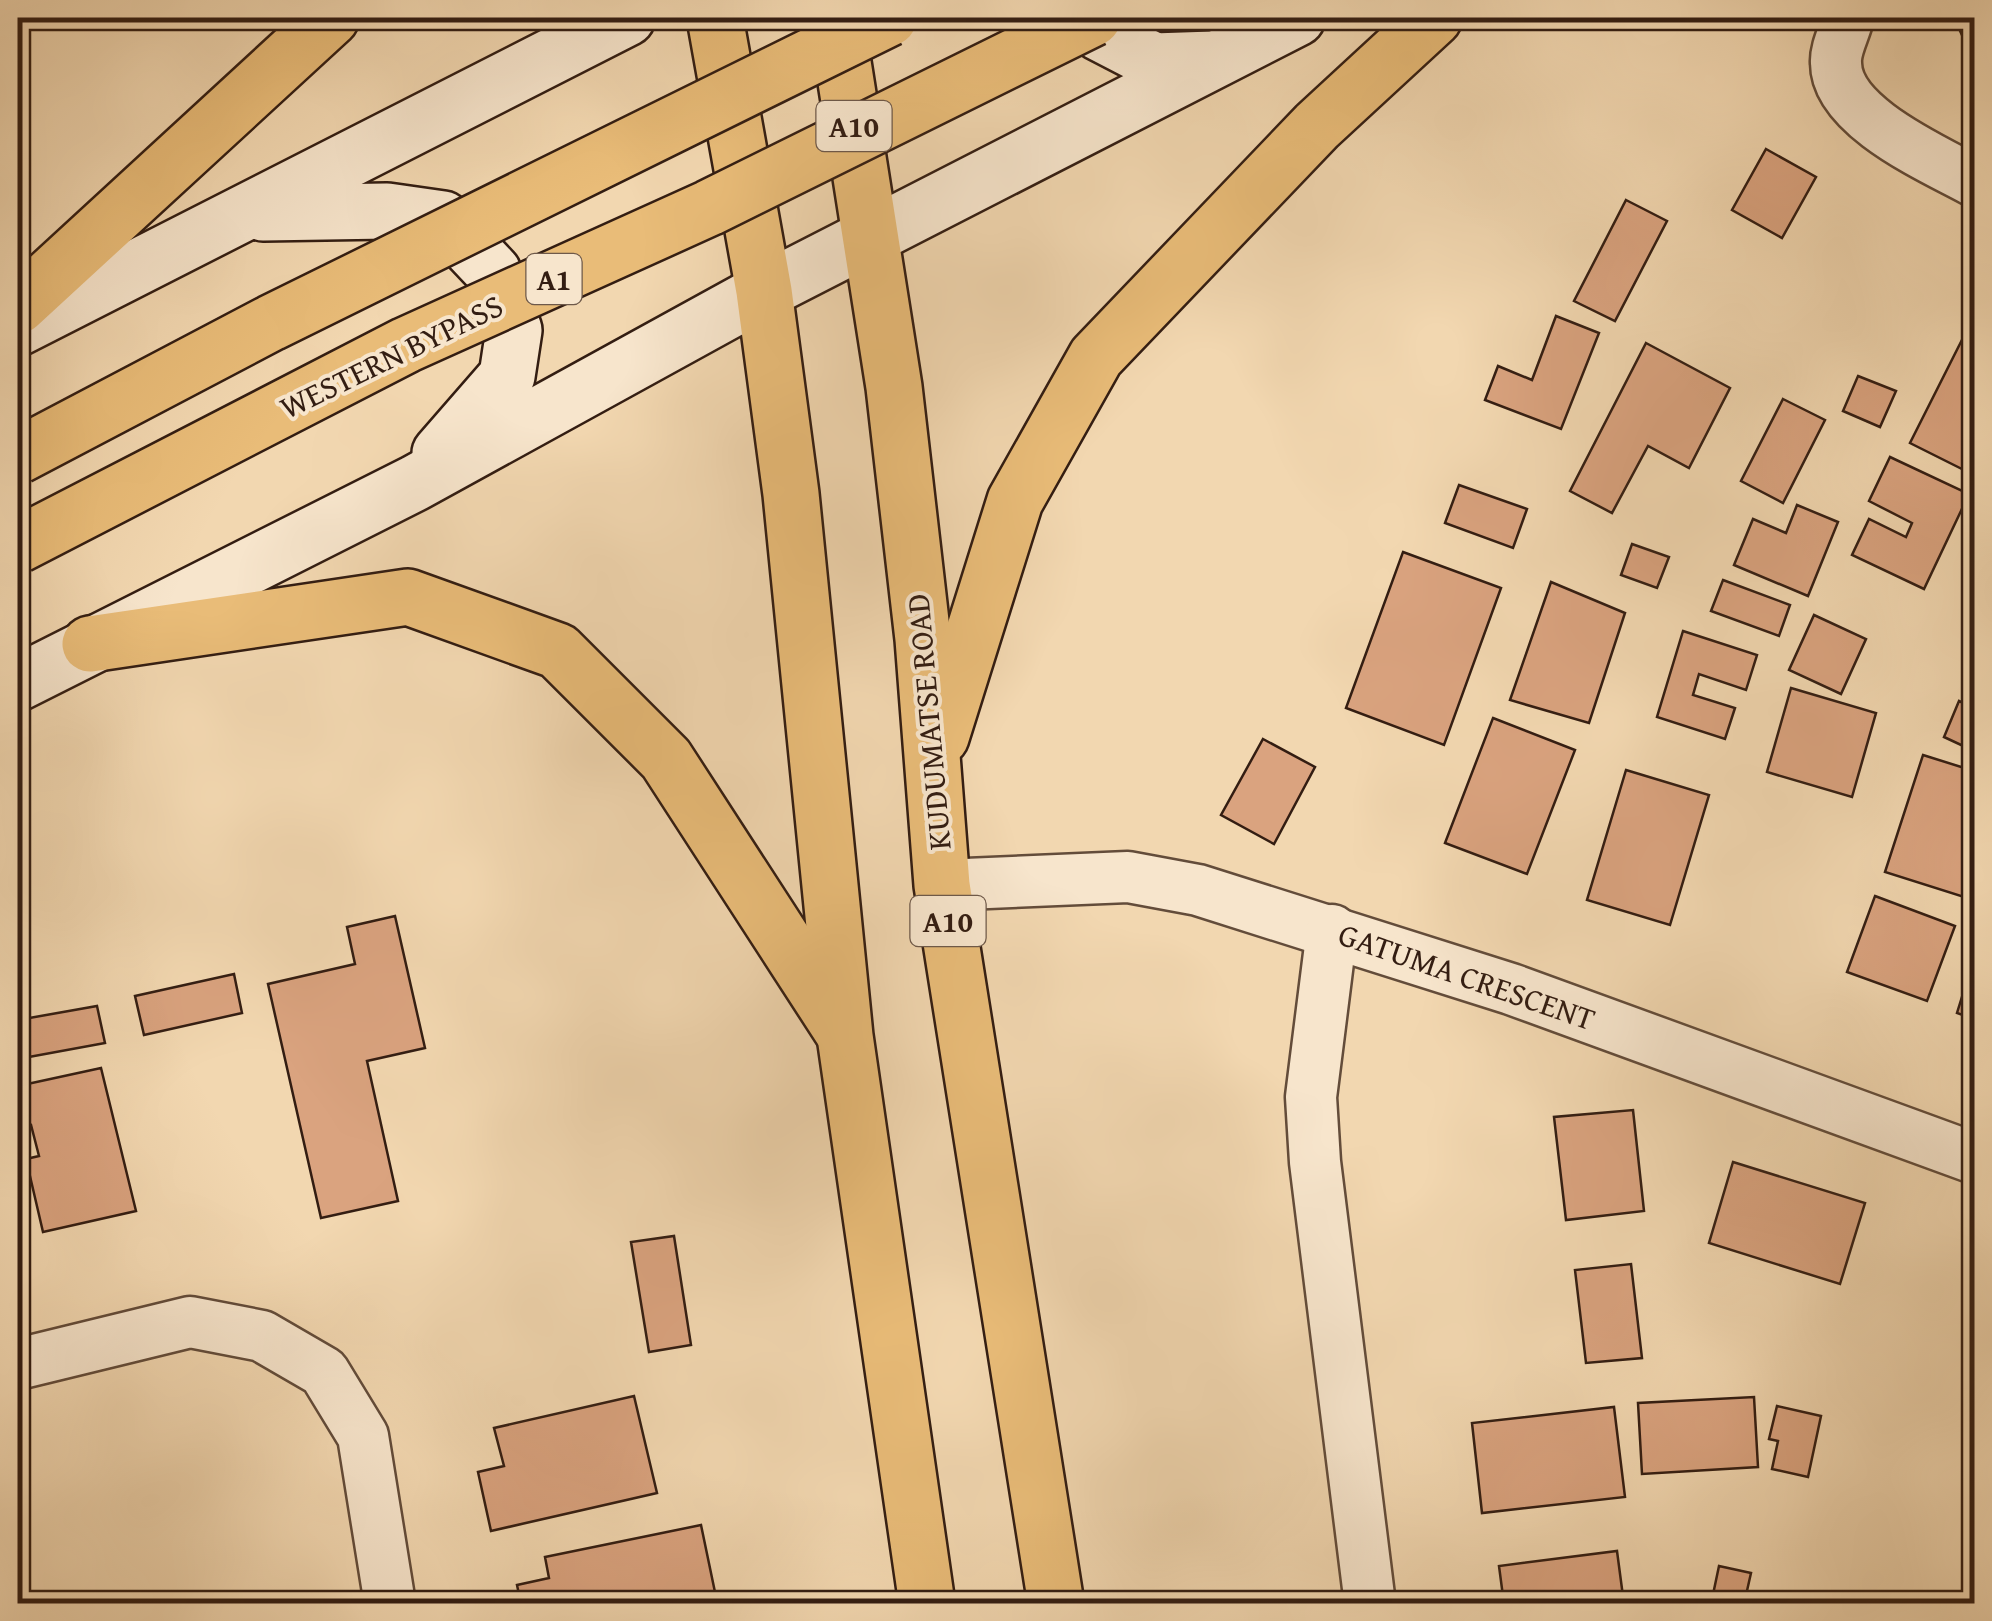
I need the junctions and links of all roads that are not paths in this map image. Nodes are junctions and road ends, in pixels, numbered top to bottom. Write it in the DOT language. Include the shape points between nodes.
graph roads {
  1 [pos="332,18"];
  2 [pos="627,18"];
  3 [pos="715,18"];
  4 [pos="836,18"];
  5 [pos="889,18"];
  6 [pos="1091,18"];
  7 [pos="1297,18"];
  8 [pos="1434,18"];
  9 [pos="1842,41"];
  10 [pos="1216,58"];
  11 [pos="1974,181"];
  12 [pos="250,213"];
  13 [pos="872,234"];
  14 [pos="764,291"];
  15 [pos="18,306"];
  16 [pos="18,328"];
  17 [pos="18,456"];
  18 [pos="415,483"];
  19 [pos="18,545"];
  20 [pos="90,644"];
  21 [pos="18,683"];
  22 [pos="930,772"];
  23 [pos="942,885"];
  24 [pos="1332,930"];
  25 [pos="846,1036"];
  26 [pos="1974,1158"];
  27 [pos="18,1364"];
  28 [pos="390,1604"];
  29 [pos="927,1604"];
  30 [pos="1056,1604"];
  31 [pos="1370,1604"];
  1 -- 15 [label="main road"];
  2 -- 12 [label="street"];
  3 -- 14 [label="main road"];
  4 -- 13 [label="main road, KUDUMATSE ROAD / A10"];
  5 -- 17 [label="main road, bridge" via="270,323"];
  6 -- 10 [label="street" via="1098,32 1154,61"];
  6 -- 19 [label="main road, WESTERN BYPASS / A1, bridge" via="709,208 406,346"];
  7 -- 10 [label="street"];
  8 -- 22 [label="main road" via="1317,126 1096,357 1014,501"];
  9 -- 11 [label="street" via="1849,98 1883,131"];
  10 -- 13 [label="street"];
  12 -- 16 [label="street"];
  12 -- 18 [label="street" via="386,211 443,219 493,272 514,330 507,376"];
  13 -- 14 [label="street"];
  13 -- 22 [label="main road, KUDUMATSE ROAD / A10" via="923,639"];
  14 -- 18 [label="street"];
  14 -- 25 [label="main road"];
  18 -- 20 [label="street"];
  20 -- 21 [label="street"];
  20 -- 25 [label="main road" via="408,597 558,651 666,760"];
  22 -- 23 [label="main road, KUDUMATSE ROAD / A10"];
  23 -- 24 [label="street, GATUMA CRESCENT" via="1128,878 1198,890"];
  23 -- 30 [label="main road, KUDUMATSE ROAD / A10"];
  24 -- 26 [label="street, GATUMA CRESCENT"];
  24 -- 31 [label="street" via="1311,1096"];
  25 -- 29 [label="main road"];
  27 -- 28 [label="street" via="190,1322 262,1336 324,1372 364,1436"];
}
